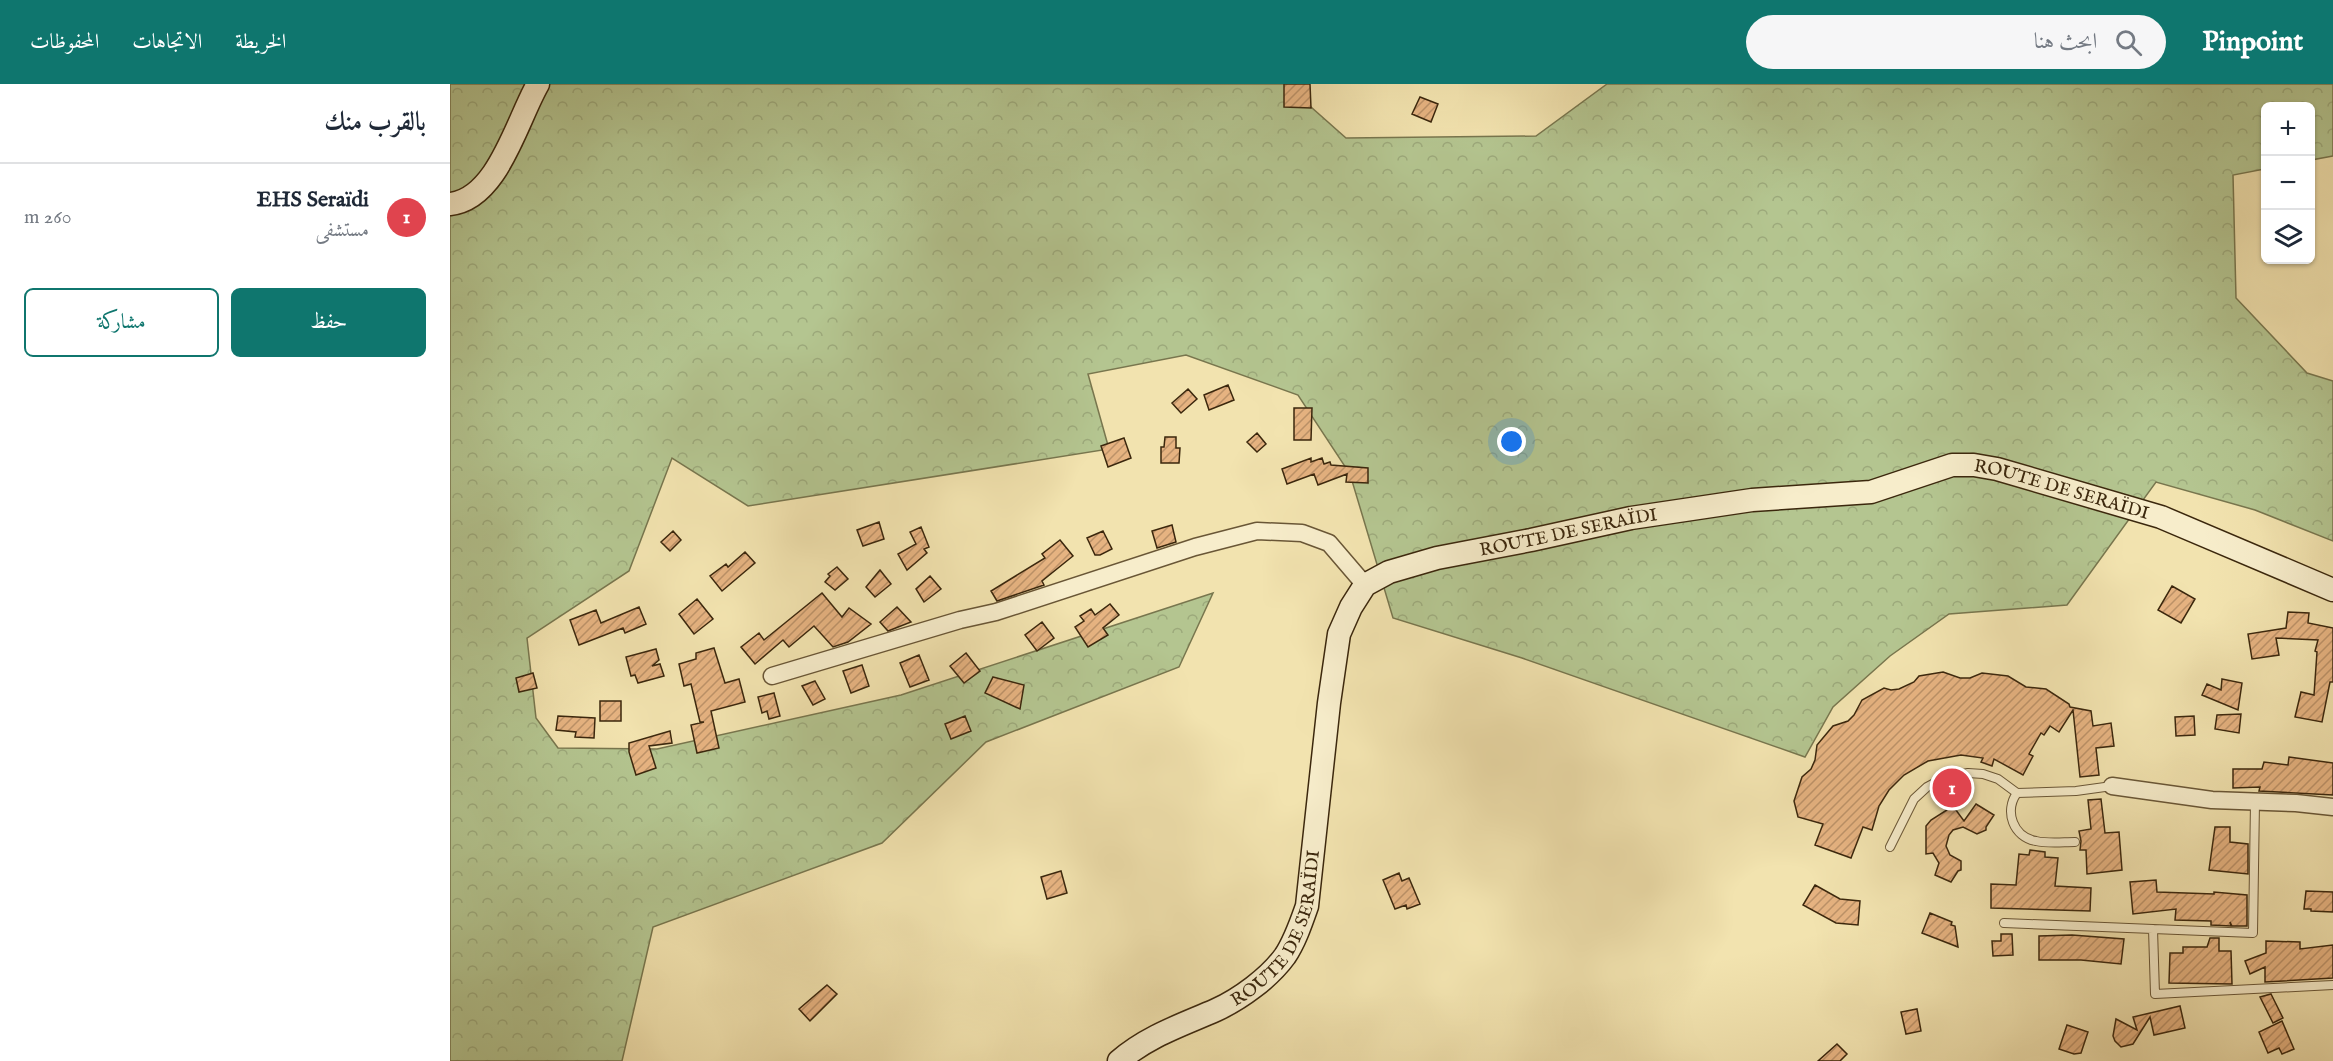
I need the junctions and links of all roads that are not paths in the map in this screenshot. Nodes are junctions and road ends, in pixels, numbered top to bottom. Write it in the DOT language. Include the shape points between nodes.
graph roads {
  1 [pos="538,84"];
  2 [pos="450,204"];
  3 [pos="1365,585"];
  4 [pos="2333,590"];
  5 [pos="772,676"];
  6 [pos="2112,786"];
  7 [pos="2017,793"];
  8 [pos="2255,802"];
  9 [pos="2333,807"];
  10 [pos="2075,842"];
  11 [pos="1890,848"];
  12 [pos="2004,923"];
  13 [pos="2153,929"];
  14 [pos="2333,986"];
  15 [pos="1119,1061"];
  1 -- 2 [label="main road" via="493,176 471,197"];
  3 -- 4 [label="main road, ROUTE DE SERAÏDI" via="1389,572 1437,558 1631,518 1752,500 1871,492 1932,470 1974,465 2161,517"];
  3 -- 5 [label="street" via="1329,543 1302,533 1257,531"];
  3 -- 15 [label="main road, ROUTE DE SERAÏDI" via="1339,634 1307,906 1297,935 1284,957 1258,983 1218,1009 1149,1039"];
  6 -- 7 [label="lane"];
  6 -- 8 [label="street"];
  7 -- 10 [label="lane" via="2010,807 2011,818 2025,837"];
  7 -- 11 [label="lane" via="1983,774 1944,778 1914,799"];
  8 -- 9 [label="street"];
  8 -- 13 [label="lane" via="2253,933"];
  12 -- 13 [label="lane"];
  13 -- 14 [label="lane" via="2155,994"];
}
